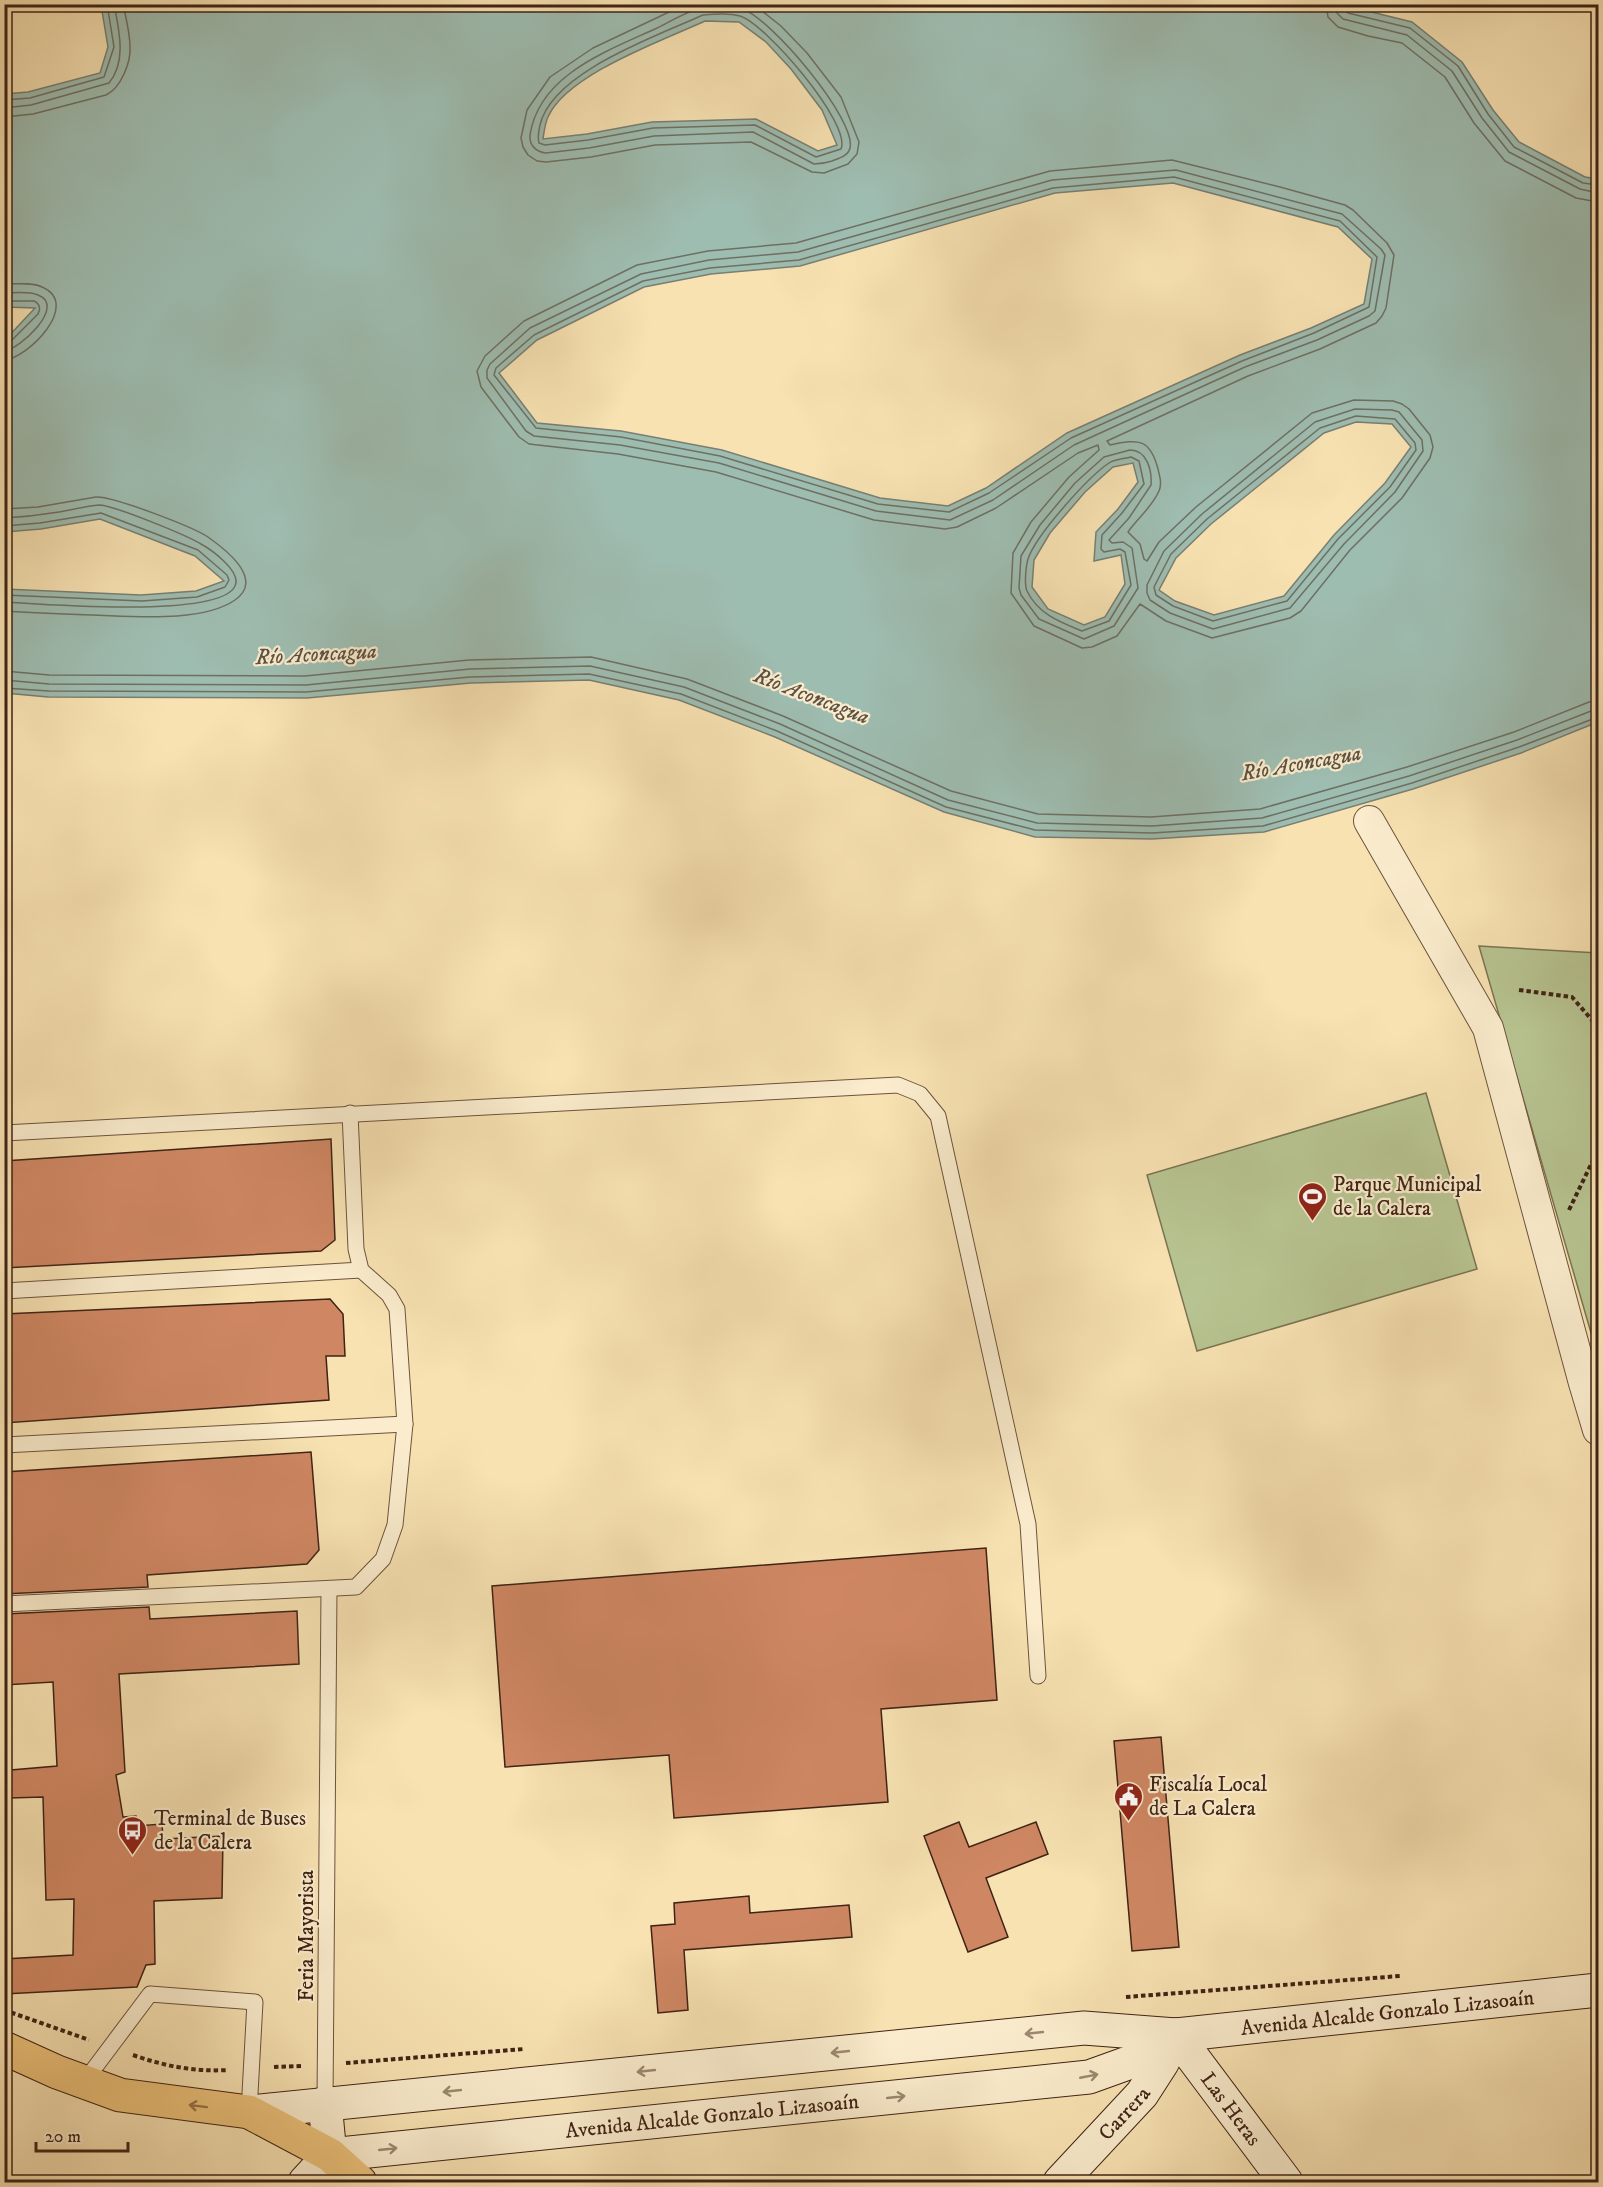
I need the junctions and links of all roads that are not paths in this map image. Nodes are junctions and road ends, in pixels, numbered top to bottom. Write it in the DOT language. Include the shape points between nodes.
graph roads {
  1 [pos="1369,821"];
  2 [pos="350,1113"];
  3 [pos="4,1133"];
  4 [pos="361,1270"];
  5 [pos="4,1291"];
  6 [pos="405,1424"];
  7 [pos="1599,1430"];
  8 [pos="4,1445"];
  9 [pos="329,1589"];
  10 [pos="4,1604"];
  11 [pos="1038,1676"];
  12 [pos="1599,1990"];
  13 [pos="1176,2035"];
  14 [pos="4,2048"];
  15 [pos="84,2082"];
  16 [pos="326,2103"];
  17 [pos="249,2112"];
  18 [pos="330,2155"];
  19 [pos="305,2182"];
  20 [pos="360,2182"];
  21 [pos="1060,2182"];
  22 [pos="1286,2182"];
  1 -- 7 [label="street" via="1488,1028"];
  2 -- 3 [label="lane"];
  2 -- 4 [label="lane" via="356,1249"];
  2 -- 11 [label="lane" via="898,1085 920,1094 938,1116 1028,1524"];
  4 -- 5 [label="lane"];
  4 -- 6 [label="lane" via="389,1295 397,1310"];
  6 -- 8 [label="lane"];
  6 -- 9 [label="lane" via="395,1525 384,1559 356,1587"];
  9 -- 10 [label="lane"];
  9 -- 16 [label="lane, Feria Mayorista"];
  12 -- 13 [label="main road, Avenida Alcalde Gonzalo Lizasoaín"];
  13 -- 16 [label="main road, Avenida Alcalde Gonzalo Lizasoaín, one-way" via="1084,2028"];
  18 -- 13 [label="main road, Avenida Alcalde Gonzalo Lizasoaín, one-way" via="1089,2077 1139,2059"];
  13 -- 21 [label="main road, Carrera" via="1143,2094"];
  13 -- 22 [label="main road, Las Heras"];
  14 -- 15 [label="main road, Avenida Alcalde Gonzalo Lizasoaín"];
  17 -- 15 [label="main road, Avenida Alcalde Gonzalo Lizasoaín, one-way" via="120,2095"];
  15 -- 17 [label="lane" via="150,1994 255,2002"];
  16 -- 17 [label="main road, Avenida Alcalde Gonzalo Lizasoaín"];
  16 -- 18 [label="main road"];
  17 -- 18 [label="main road, Avenida Alcalde Gonzalo Lizasoaín"];
  18 -- 19 [label="main road"];
  18 -- 20 [label="main road"];
}
